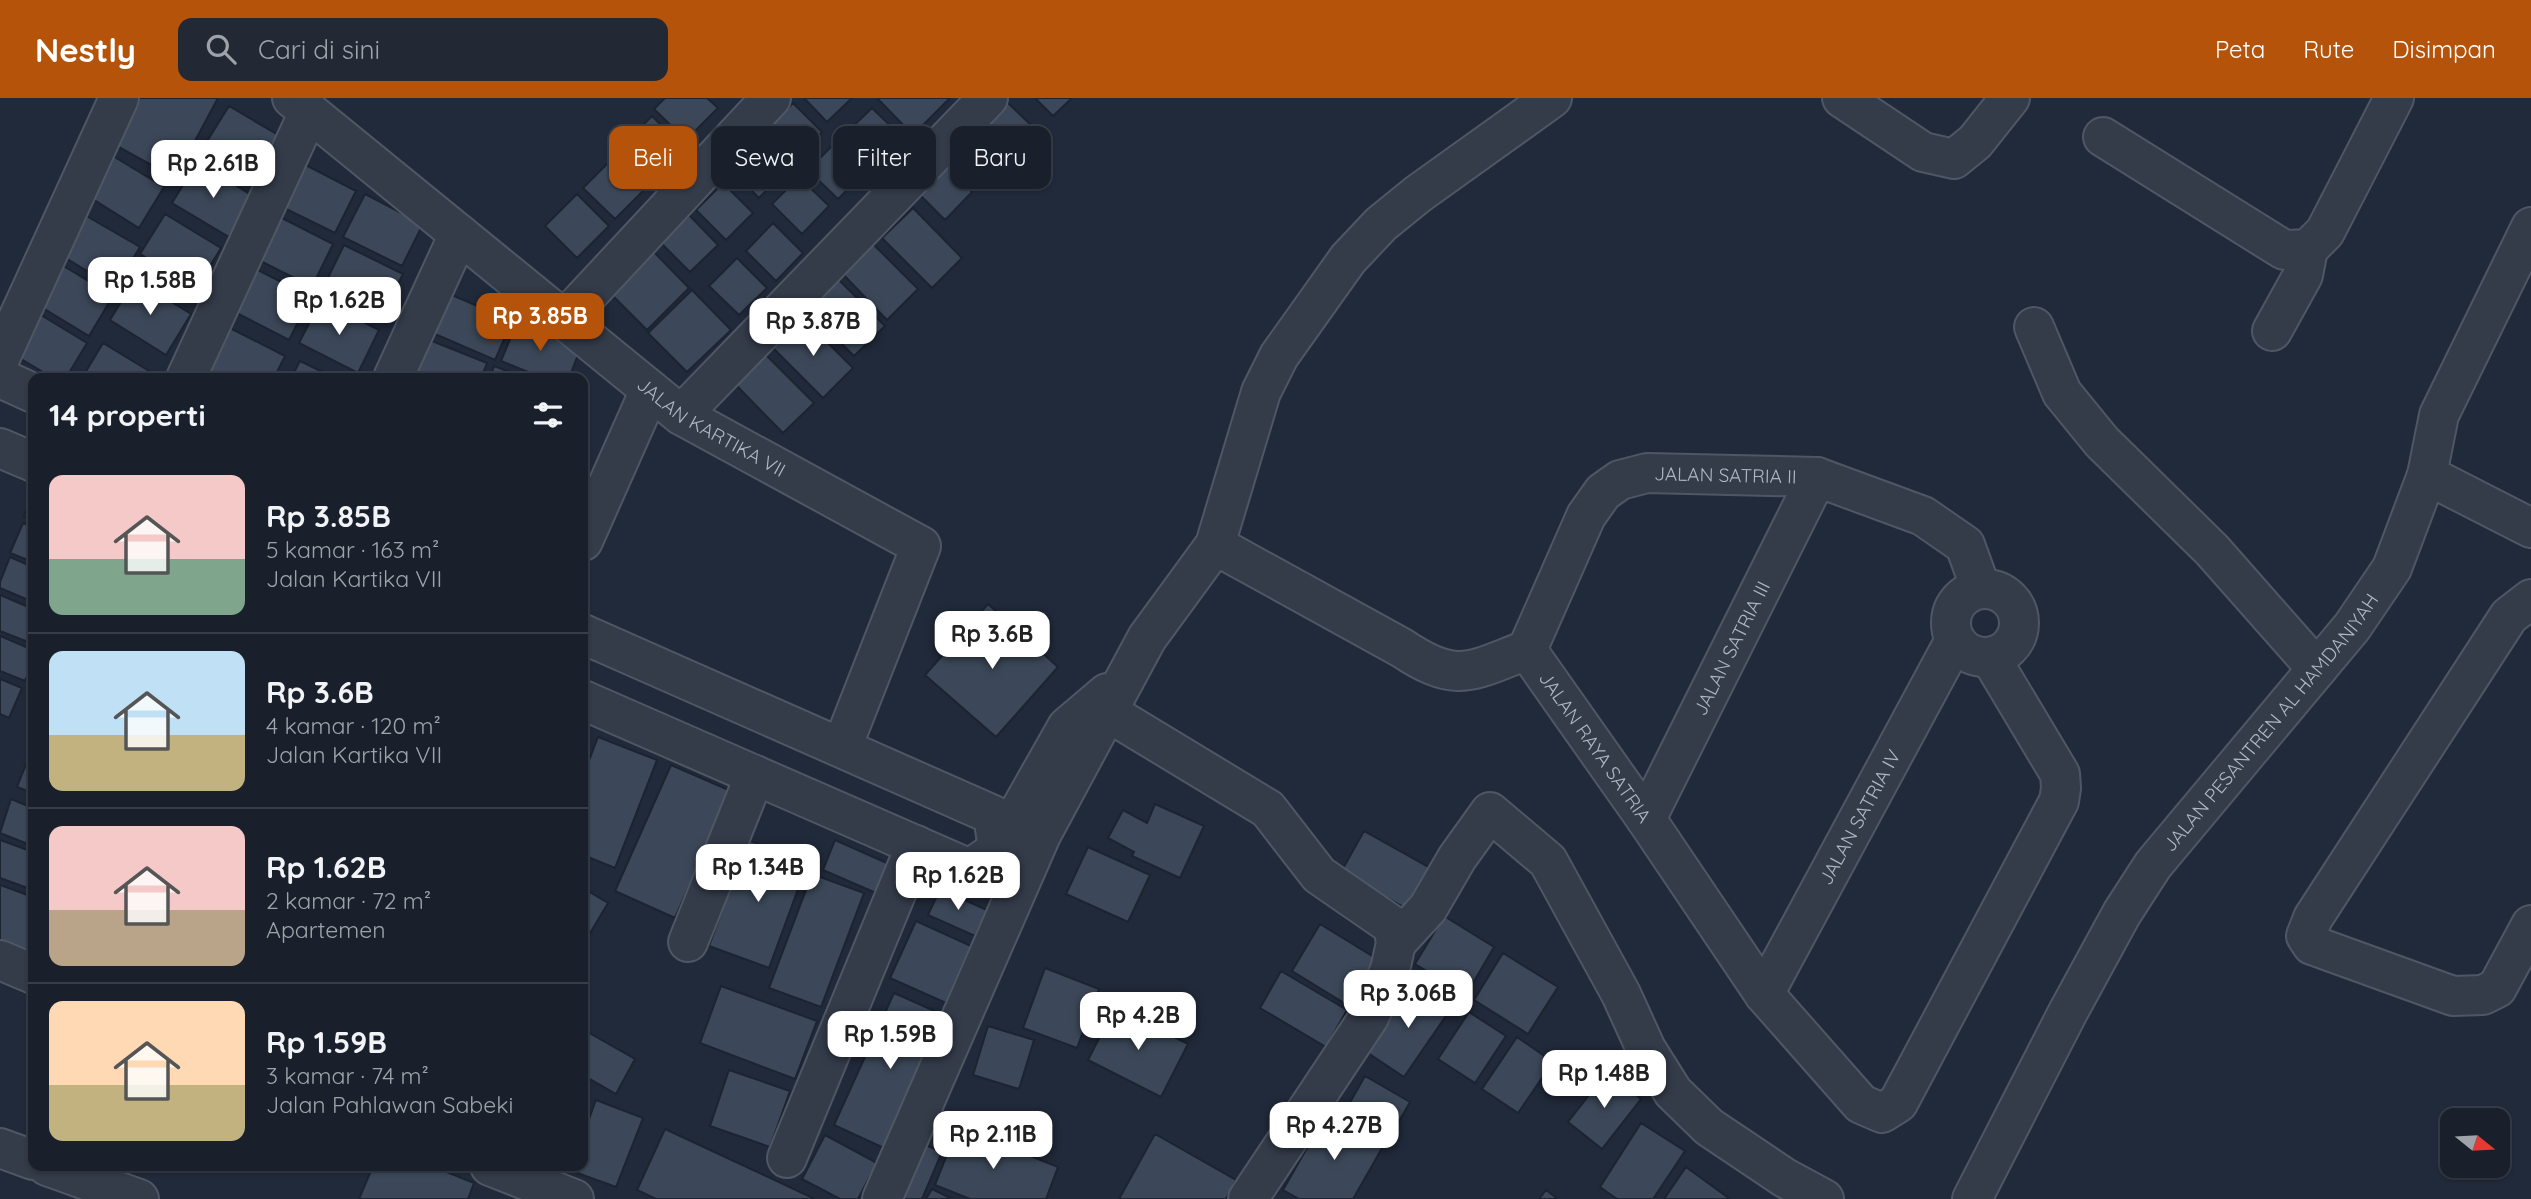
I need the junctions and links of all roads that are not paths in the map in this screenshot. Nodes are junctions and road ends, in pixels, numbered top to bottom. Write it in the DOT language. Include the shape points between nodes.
graph roads {
  1 [pos="119,98"];
  2 [pos="771,98"];
  3 [pos="988,98"];
  4 [pos="1552,98"];
  5 [pos="1842,98"];
  6 [pos="2010,98"];
  7 [pos="2385,101"];
  8 [pos="300,105"];
  9 [pos="2104,137"];
  10 [pos="2531,227"];
  11 [pos="459,234"];
  12 [pos="2308,249"];
  13 [pos="564,320"];
  14 [pos="2034,327"];
  15 [pos="2272,331"];
  16 [pos="0,358"];
  17 [pos="188,373"];
  18 [pos="395,373"];
  19 [pos="0,378"];
  20 [pos="650,390"];
  21 [pos="28,391"];
  22 [pos="681,415"];
  23 [pos="2427,475"];
  24 [pos="1817,477"];
  25 [pos="2531,528"];
  26 [pos="588,530"];
  27 [pos="1215,545"];
  28 [pos="1981,589"];
  29 [pos="2531,599"];
  30 [pos="588,636"];
  31 [pos="1955,640"];
  32 [pos="1527,650"];
  33 [pos="1990,657"];
  34 [pos="2317,669"];
  35 [pos="1125,677"];
  36 [pos="588,709"];
  37 [pos="1106,711"];
  38 [pos="842,747"];
  39 [pos="755,775"];
  40 [pos="1646,819"];
  41 [pos="916,845"];
  42 [pos="1013,856"];
  43 [pos="2531,925"];
  44 [pos="688,942"];
  45 [pos="1396,943"];
  46 [pos="0,960"];
  47 [pos="28,972"];
  48 [pos="1764,994"];
  49 [pos="0,1148"];
  50 [pos="28,1158"];
  51 [pos="787,1158"];
  52 [pos="61,1171"];
  53 [pos="504,1171"];
  54 [pos="139,1199"];
  55 [pos="575,1199"];
  56 [pos="882,1199"];
  57 [pos="1248,1199"];
  58 [pos="1824,1199"];
  59 [pos="1972,1199"];
  1 -- 16 [label="street"];
  2 -- 13 [label="street"];
  3 -- 22 [label="street"];
  4 -- 27 [label="street" via="1418,194 1348,259 1279,356 1261,392"];
  5 -- 6 [label="street" via="1923,152 1954,159 1975,142"];
  7 -- 12 [label="street" via="2325,232"];
  8 -- 11 [label="street, JALAN KARTIKA VII"];
  8 -- 17 [label="street"];
  9 -- 12 [label="street" via="2284,250"];
  10 -- 23 [label="street, JALAN PESANTREN AL HAMDANIYAH" via="2439,415"];
  11 -- 13 [label="street, JALAN KARTIKA VII"];
  11 -- 18 [label="street"];
  12 -- 15 [label="street" via="2303,275"];
  13 -- 20 [label="street, JALAN KARTIKA VII"];
  14 -- 34 [label="street" via="2062,393 2102,442 2212,550"];
  19 -- 21 [label="street"];
  20 -- 22 [label="street, JALAN KARTIKA VII"];
  20 -- 26 [label="street"];
  22 -- 38 [label="street, JALAN KARTIKA VII" via="920,546"];
  23 -- 25 [label="street"];
  23 -- 34 [label="street, JALAN PESANTREN AL HAMDANIYAH" via="2392,568"];
  24 -- 28 [label="street, JALAN SATRIA II" via="1923,516 1965,545"];
  24 -- 32 [label="street, JALAN SATRIA II" via="1683,472 1647,473 1620,480 1603,492 1586,516"];
  24 -- 40 [label="street, JALAN SATRIA III"];
  27 -- 32 [label="street" via="1443,671 1491,665"];
  27 -- 35 [label="street" via="1147,638"];
  28 -- 31 [label="street" via="1958,602 1952,614"];
  28 -- 33 [label="street" via="2006,595 2020,618 2013,644"];
  29 -- 43 [label="street" via="2509,616 2313,918 2306,936 2312,945 2453,996 2483,995 2497,988"];
  30 -- 38 [label="street"];
  31 -- 33 [label="street" via="1976,657"];
  31 -- 48 [label="street, JALAN SATRIA IV"];
  32 -- 40 [label="street, JALAN RAYA SATRIA"];
  33 -- 48 [label="street, JALAN RAYA SATRIA" via="2060,774 2062,788 1898,1103 1882,1113 1861,1104"];
  34 -- 59 [label="street, JALAN PESANTREN AL HAMDANIYAH" via="2153,865 2068,1012"];
  35 -- 37 [label="street"];
  35 -- 42 [label="street" via="1067,727"];
  36 -- 39 [label="street"];
  37 -- 42 [label="street" via="1041,835"];
  37 -- 45 [label="street" via="1268,809 1319,875 1394,926"];
  38 -- 42 [label="street" via="993,815"];
  39 -- 41 [label="street"];
  39 -- 44 [label="street"];
  40 -- 48 [label="street, JALAN RAYA SATRIA"];
  41 -- 42 [label="street" via="970,869"];
  41 -- 51 [label="street"];
  42 -- 56 [label="street"];
  45 -- 57 [label="street" via="1390,970 1368,1017"];
  45 -- 58 [label="street" via="1427,908 1490,812 1548,861 1673,1092 1709,1127"];
  46 -- 47 [label="street"];
  49 -- 50 [label="street"];
  52 -- 54 [label="street"];
  53 -- 55 [label="street"];
}
